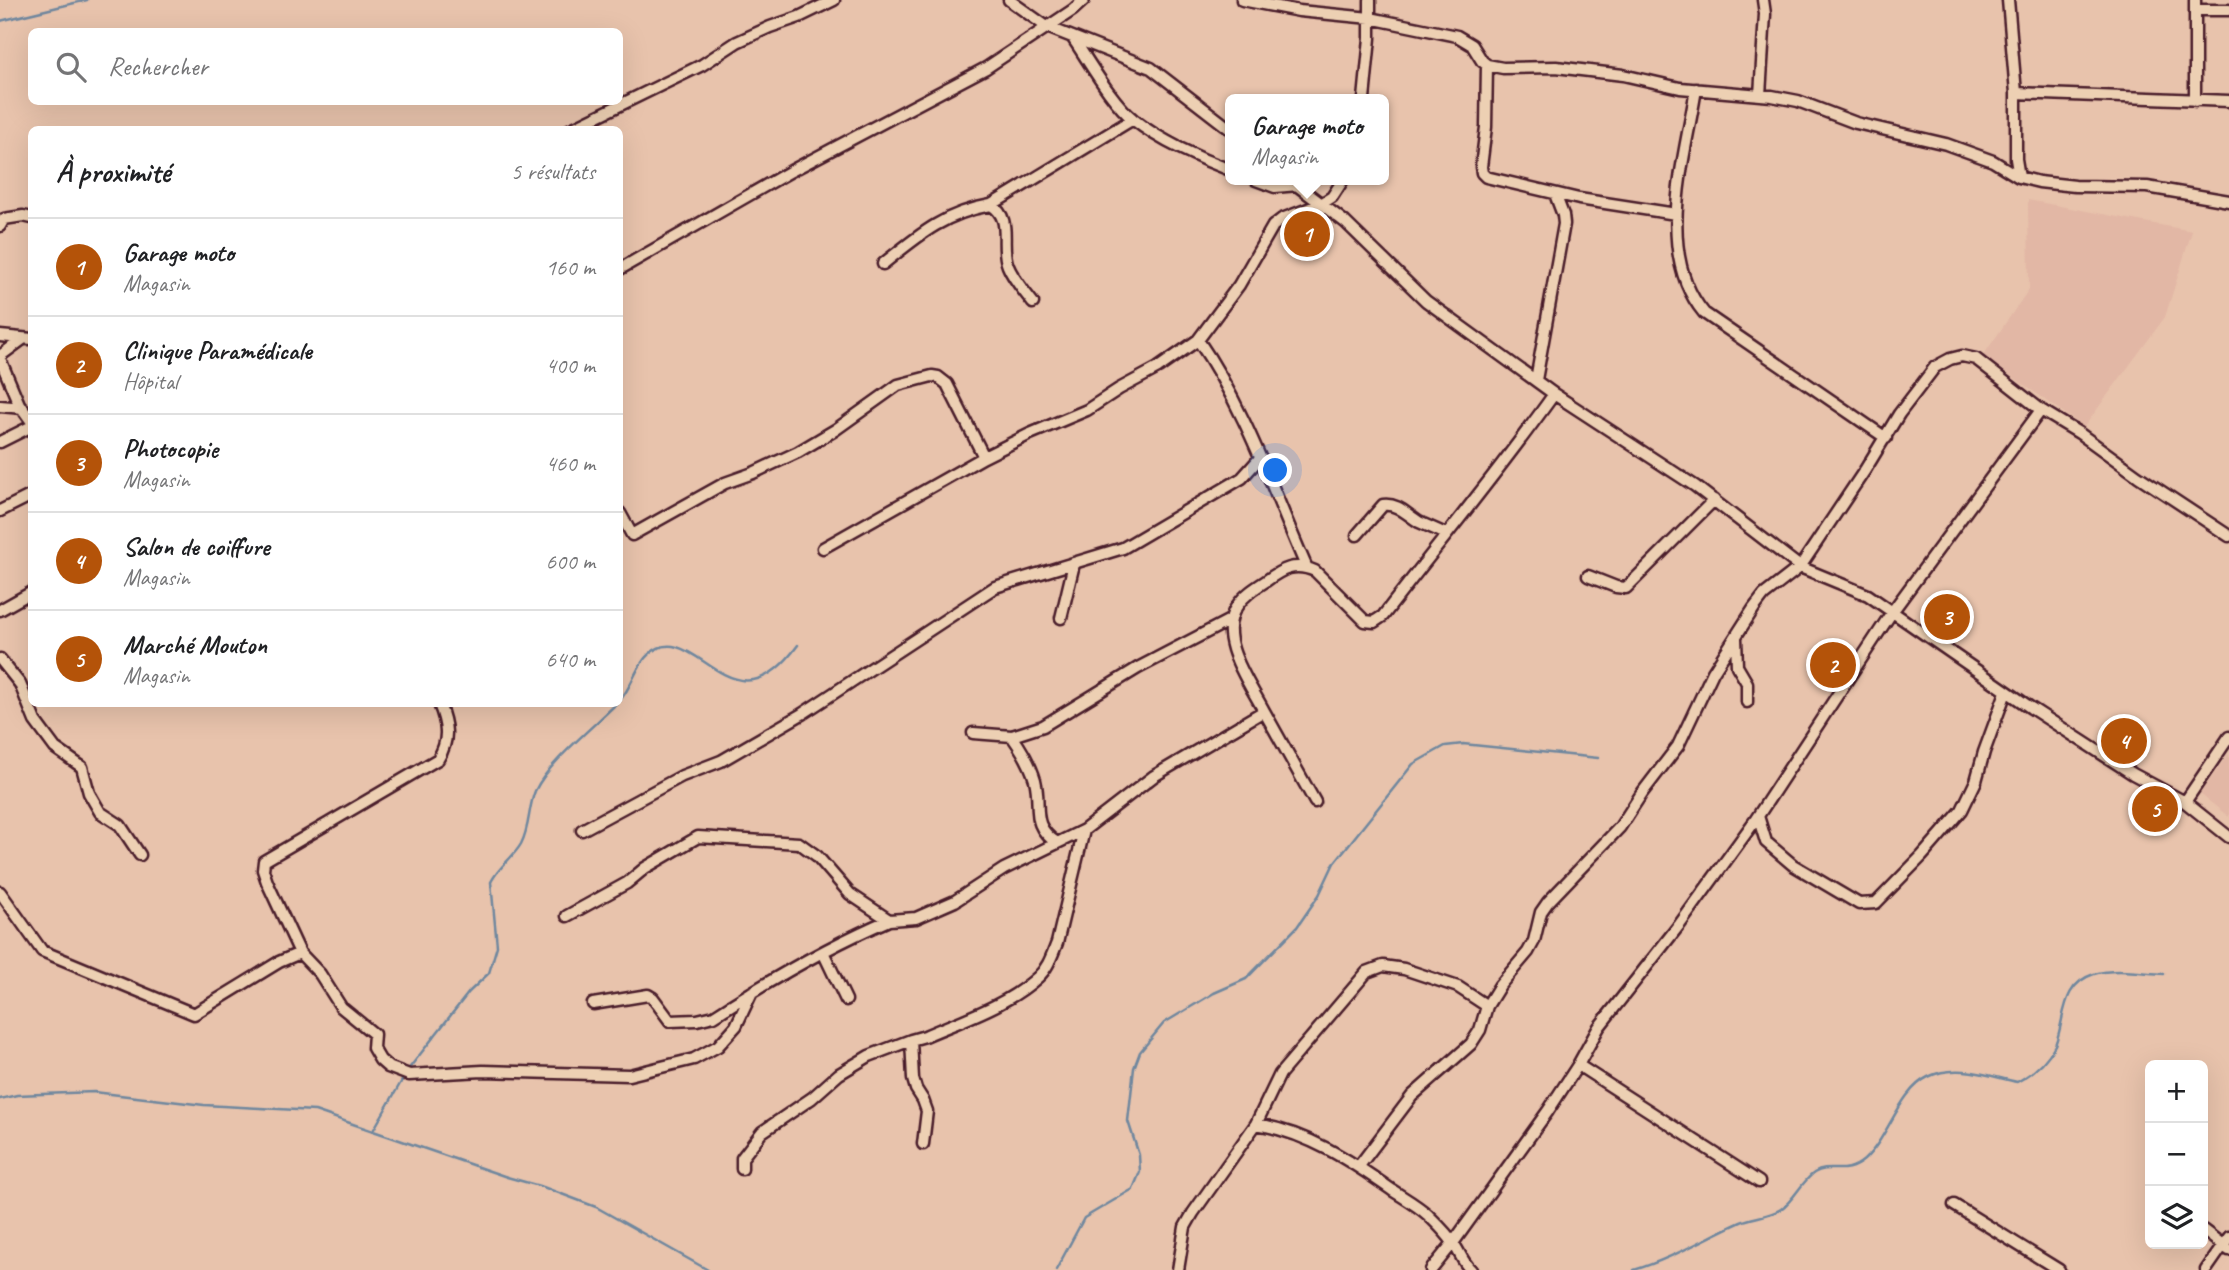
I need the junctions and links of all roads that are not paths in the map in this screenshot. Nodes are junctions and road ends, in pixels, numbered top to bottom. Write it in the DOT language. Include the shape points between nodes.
graph roads {
  1 [pos="834,0"];
  2 [pos="1009,0"];
  3 [pos="1084,0"];
  4 [pos="1242,0"];
  5 [pos="1247,0"];
  6 [pos="1370,0"];
  7 [pos="1763,0"];
  8 [pos="2008,0"];
  9 [pos="2195,5"];
  10 [pos="2229,10"];
  11 [pos="1370,18"];
  12 [pos="1047,27"];
  13 [pos="1072,36"];
  14 [pos="1488,65"];
  15 [pos="1696,89"];
  16 [pos="2016,93"];
  17 [pos="1364,94"];
  18 [pos="1760,94"];
  19 [pos="2195,101"];
  20 [pos="2229,101"];
  21 [pos="623,104"];
  22 [pos="620,105"];
  23 [pos="1133,119"];
  24 [pos="1225,125"];
  25 [pos="577,126"];
  26 [pos="1225,168"];
  27 [pos="2019,177"];
  28 [pos="1298,185"];
  29 [pos="1340,185"];
  30 [pos="1555,194"];
  31 [pos="2229,201"];
  32 [pos="1321,204"];
  33 [pos="991,205"];
  34 [pos="1676,214"];
  35 [pos="28,217"];
  36 [pos="0,226"];
  37 [pos="883,264"];
  38 [pos="623,267"];
  39 [pos="1033,303"];
  40 [pos="0,336"];
  41 [pos="27,339"];
  42 [pos="1198,340"];
  43 [pos="0,358"];
  44 [pos="1536,380"];
  45 [pos="1554,394"];
  46 [pos="0,406"];
  47 [pos="23,408"];
  48 [pos="2041,410"];
  49 [pos="28,417"];
  50 [pos="28,426"];
  51 [pos="1886,438"];
  52 [pos="0,442"];
  53 [pos="984,457"];
  54 [pos="1259,459"];
  55 [pos="28,497"];
  56 [pos="1714,500"];
  57 [pos="0,511"];
  58 [pos="623,518"];
  59 [pos="1446,534"];
  60 [pos="1357,535"];
  61 [pos="2229,536"];
  62 [pos="823,548"];
  63 [pos="1074,564"];
  64 [pos="1306,566"];
  65 [pos="1800,566"];
  66 [pos="1588,576"];
  67 [pos="28,594"];
  68 [pos="0,610"];
  69 [pos="1892,612"];
  70 [pos="1061,618"];
  71 [pos="1230,620"];
  72 [pos="1737,638"];
  73 [pos="0,659"];
  74 [pos="2007,692"];
  75 [pos="1747,702"];
  76 [pos="28,704"];
  77 [pos="29,707"];
  78 [pos="440,707"];
  79 [pos="1264,711"];
  80 [pos="973,733"];
  81 [pos="1012,736"];
  82 [pos="2229,737"];
  83 [pos="1315,802"];
  84 [pos="2185,802"];
  85 [pos="1758,816"];
  86 [pos="1084,830"];
  87 [pos="582,831"];
  88 [pos="2229,837"];
  89 [pos="1058,843"];
  90 [pos="140,855"];
  91 [pos="0,892"];
  92 [pos="567,916"];
  93 [pos="889,920"];
  94 [pos="823,951"];
  95 [pos="300,953"];
  96 [pos="752,992"];
  97 [pos="846,1000"];
  98 [pos="593,1004"];
  99 [pos="1487,1006"];
  100 [pos="911,1040"];
  101 [pos="1578,1065"];
  102 [pos="1256,1124"];
  103 [pos="923,1144"];
  104 [pos="1359,1167"];
  105 [pos="742,1169"];
  106 [pos="1759,1182"];
  107 [pos="1954,1205"];
  108 [pos="2208,1233"];
  109 [pos="1454,1243"];
  110 [pos="2227,1244"];
  111 [pos="1178,1270"];
  112 [pos="1431,1270"];
  113 [pos="1471,1270"];
  114 [pos="2059,1270"];
  115 [pos="2206,1270"];
  1 -- 21 [label="street" via="737,43"];
  2 -- 12 [label="street"];
  3 -- 12 [label="street"];
  4 -- 5 [label="street"];
  5 -- 11 [label="street"];
  6 -- 11 [label="street"];
  7 -- 18 [label="street"];
  8 -- 16 [label="street"];
  9 -- 10 [label="street"];
  9 -- 19 [label="street"];
  11 -- 14 [label="street" via="1466,39"];
  11 -- 17 [label="street"];
  12 -- 13 [label="street"];
  12 -- 38 [label="street" via="986,68"];
  13 -- 23 [label="street"];
  13 -- 24 [label="street" via="1151,68"];
  14 -- 15 [label="street" via="1556,67"];
  14 -- 30 [label="street" via="1482,173"];
  15 -- 18 [label="street"];
  15 -- 34 [label="street"];
  16 -- 19 [label="street"];
  16 -- 27 [label="street"];
  18 -- 27 [label="street" via="1945,144 1993,161"];
  19 -- 20 [label="street"];
  22 -- 25 [label="street"];
  23 -- 26 [label="street" via="1197,158"];
  23 -- 33 [label="street"];
  27 -- 31 [label="street" via="2076,186 2147,187"];
  28 -- 32 [label="street"];
  29 -- 32 [label="street"];
  30 -- 34 [label="street"];
  30 -- 44 [label="street" via="1564,225"];
  32 -- 42 [label="street" via="1273,226 1239,285"];
  32 -- 44 [label="street" via="1426,301"];
  33 -- 37 [label="street" via="938,222"];
  33 -- 39 [label="street" via="1004,219 1009,269"];
  34 -- 51 [label="street" via="1676,244 1686,288 1704,313"];
  35 -- 36 [label="street" via="4,219"];
  40 -- 41 [label="street"];
  41 -- 43 [label="street"];
  42 -- 53 [label="street" via="1087,410"];
  42 -- 54 [label="street" via="1218,369"];
  43 -- 47 [label="street"];
  44 -- 45 [label="street"];
  45 -- 56 [label="street"];
  45 -- 59 [label="street"];
  46 -- 47 [label="street"];
  47 -- 49 [label="street"];
  48 -- 51 [label="street" via="1976,359 1962,356 1935,367"];
  48 -- 61 [label="street"];
  48 -- 69 [label="street"];
  50 -- 52 [label="street"];
  51 -- 65 [label="street"];
  53 -- 58 [label="street" via="947,384 926,376 898,385 798,452 725,482 632,535"];
  53 -- 62 [label="street"];
  54 -- 63 [label="street" via="1242,478 1156,530 1123,548"];
  54 -- 64 [label="street"];
  55 -- 57 [label="street"];
  56 -- 65 [label="street"];
  56 -- 66 [label="street" via="1626,588"];
  59 -- 60 [label="street" via="1387,504"];
  59 -- 64 [label="street" via="1374,622 1365,621"];
  63 -- 70 [label="street"];
  63 -- 87 [label="street" via="995,587 802,715"];
  64 -- 71 [label="street" via="1282,569 1245,596"];
  65 -- 69 [label="street" via="1868,595"];
  65 -- 72 [label="street" via="1764,595"];
  67 -- 68 [label="street"];
  69 -- 74 [label="street"];
  69 -- 85 [label="street"];
  71 -- 79 [label="street" via="1230,644"];
  71 -- 81 [label="street" via="1138,668 1043,726"];
  72 -- 75 [label="street" via="1737,666 1747,682"];
  72 -- 99 [label="street" via="1713,672 1672,756 1611,838 1548,902 1528,952"];
  73 -- 76 [label="street" via="20,684"];
  74 -- 84 [label="street" via="2133,774"];
  74 -- 85 [label="street" via="1962,810 1876,903 1859,904 1793,865 1766,842"];
  77 -- 90 [label="street" via="55,748 82,768 100,811 120,825"];
  78 -- 95 [label="street" via="446,721 446,746 438,759 264,861 267,881"];
  79 -- 83 [label="street"];
  79 -- 86 [label="street" via="1154,776"];
  80 -- 81 [label="street"];
  81 -- 89 [label="street" via="1035,781 1041,828"];
  82 -- 84 [label="street"];
  84 -- 88 [label="street"];
  85 -- 101 [label="street" via="1599,1027"];
  86 -- 89 [label="street"];
  86 -- 100 [label="street" via="1057,943 1039,977 1007,999"];
  89 -- 93 [label="street" via="1003,869 940,908 916,918"];
  91 -- 95 [label="street" via="42,950 194,1014"];
  92 -- 93 [label="street" via="698,837 799,843 817,856 850,894"];
  93 -- 94 [label="street"];
  94 -- 96 [label="street"];
  94 -- 97 [label="street"];
  95 -- 96 [label="street" via="341,1007 374,1034 373,1048 380,1060 409,1075 483,1071 629,1075 665,1067 718,1046 736,1026"];
  96 -- 98 [label="street" via="714,1016 697,1020 670,1021 648,995"];
  99 -- 102 [label="street" via="1458,987 1404,969 1383,966 1367,972 1280,1074"];
  99 -- 104 [label="street" via="1471,1044 1412,1096"];
  100 -- 103 [label="street" via="913,1079 927,1111"];
  100 -- 105 [label="street" via="849,1067 762,1132 742,1158"];
  101 -- 106 [label="street"];
  101 -- 109 [label="street"];
  102 -- 104 [label="street" via="1328,1148"];
  102 -- 111 [label="street" via="1192,1213"];
  104 -- 109 [label="street" via="1427,1214"];
  107 -- 114 [label="street"];
  108 -- 110 [label="street"];
  109 -- 112 [label="street"];
  109 -- 113 [label="street"];
  110 -- 115 [label="street"];
}
